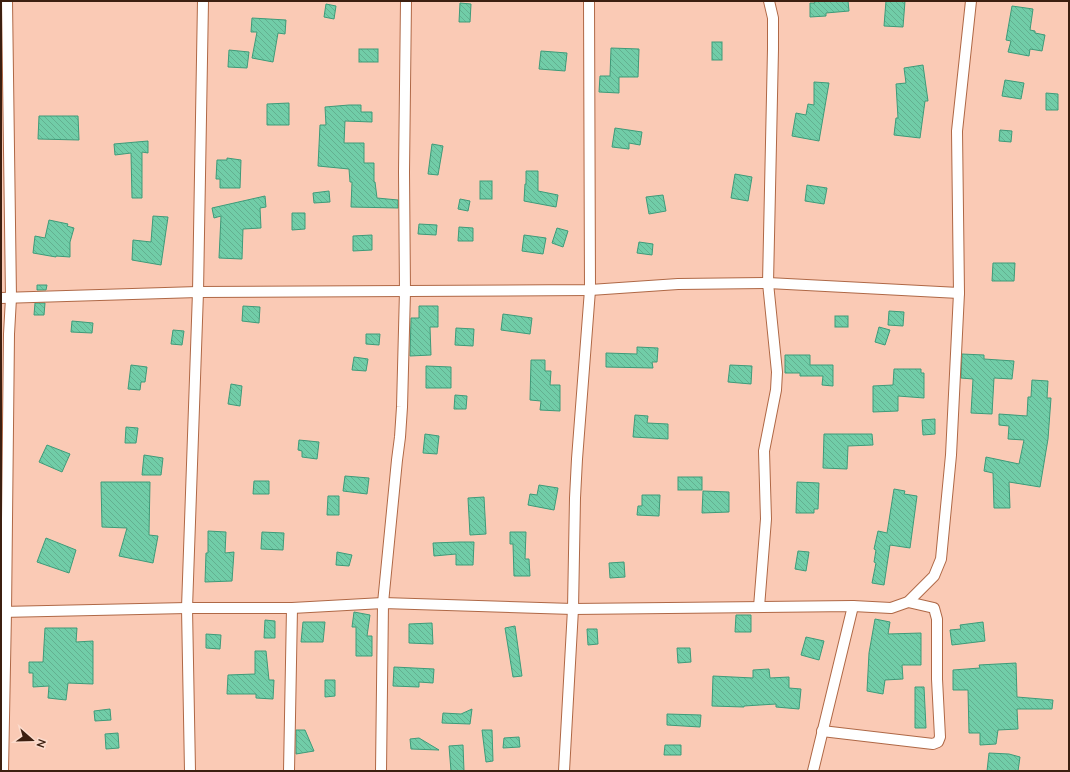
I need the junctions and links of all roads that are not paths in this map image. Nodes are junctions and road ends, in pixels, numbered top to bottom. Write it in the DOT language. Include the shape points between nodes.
graph roads {
  1 [pos="7,1"];
  2 [pos="203,1"];
  3 [pos="406,1"];
  4 [pos="589,1"];
  5 [pos="770,1"];
  6 [pos="971,1"];
  7 [pos="768,283"];
  8 [pos="590,290"];
  9 [pos="405,291"];
  10 [pos="198,292"];
  11 [pos="958,293"];
  12 [pos="6,298"];
  13 [pos="908,602"];
  14 [pos="383,603"];
  15 [pos="853,606"];
  16 [pos="759,607"];
  17 [pos="187,608"];
  18 [pos="292,608"];
  19 [pos="574,609"];
  20 [pos="4,612"];
  21 [pos="822,731"];
  22 [pos="3,771"];
  23 [pos="190,771"];
  24 [pos="289,771"];
  25 [pos="381,771"];
  26 [pos="564,771"];
  27 [pos="813,771"];
  1 -- 12 [label="street"];
  2 -- 10 [label="street"];
  3 -- 9 [label="street"];
  4 -- 8 [label="street"];
  5 -- 7 [label="street" via="773,49"];
  6 -- 11 [label="street" via="956,131"];
  7 -- 8 [label="street" via="678,284"];
  7 -- 11 [label="street"];
  7 -- 16 [label="street" via="777,372 764,451 766,519"];
  8 -- 9 [label="street"];
  8 -- 19 [label="street" via="575,498"];
  9 -- 10 [label="street"];
  9 -- 14 [label="street" via="400,437"];
  10 -- 12 [label="street"];
  10 -- 17 [label="street"];
  11 -- 13 [label="street" via="951,455 941,559 934,576"];
  12 -- 20 [label="street" via="9,334"];
  13 -- 15 [label="street" via="891,608"];
  13 -- 21 [label="street" via="934,608 937,619 940,737 938,742 933,744"];
  14 -- 18 [label="street"];
  14 -- 19 [label="street"];
  14 -- 25 [label="street"];
  15 -- 16 [label="street"];
  15 -- 21 [label="street"];
  16 -- 19 [label="street"];
  17 -- 18 [label="street"];
  17 -- 20 [label="street"];
  17 -- 23 [label="street"];
  18 -- 24 [label="street"];
  19 -- 26 [label="street"];
  20 -- 22 [label="street"];
  21 -- 27 [label="street"];
}
